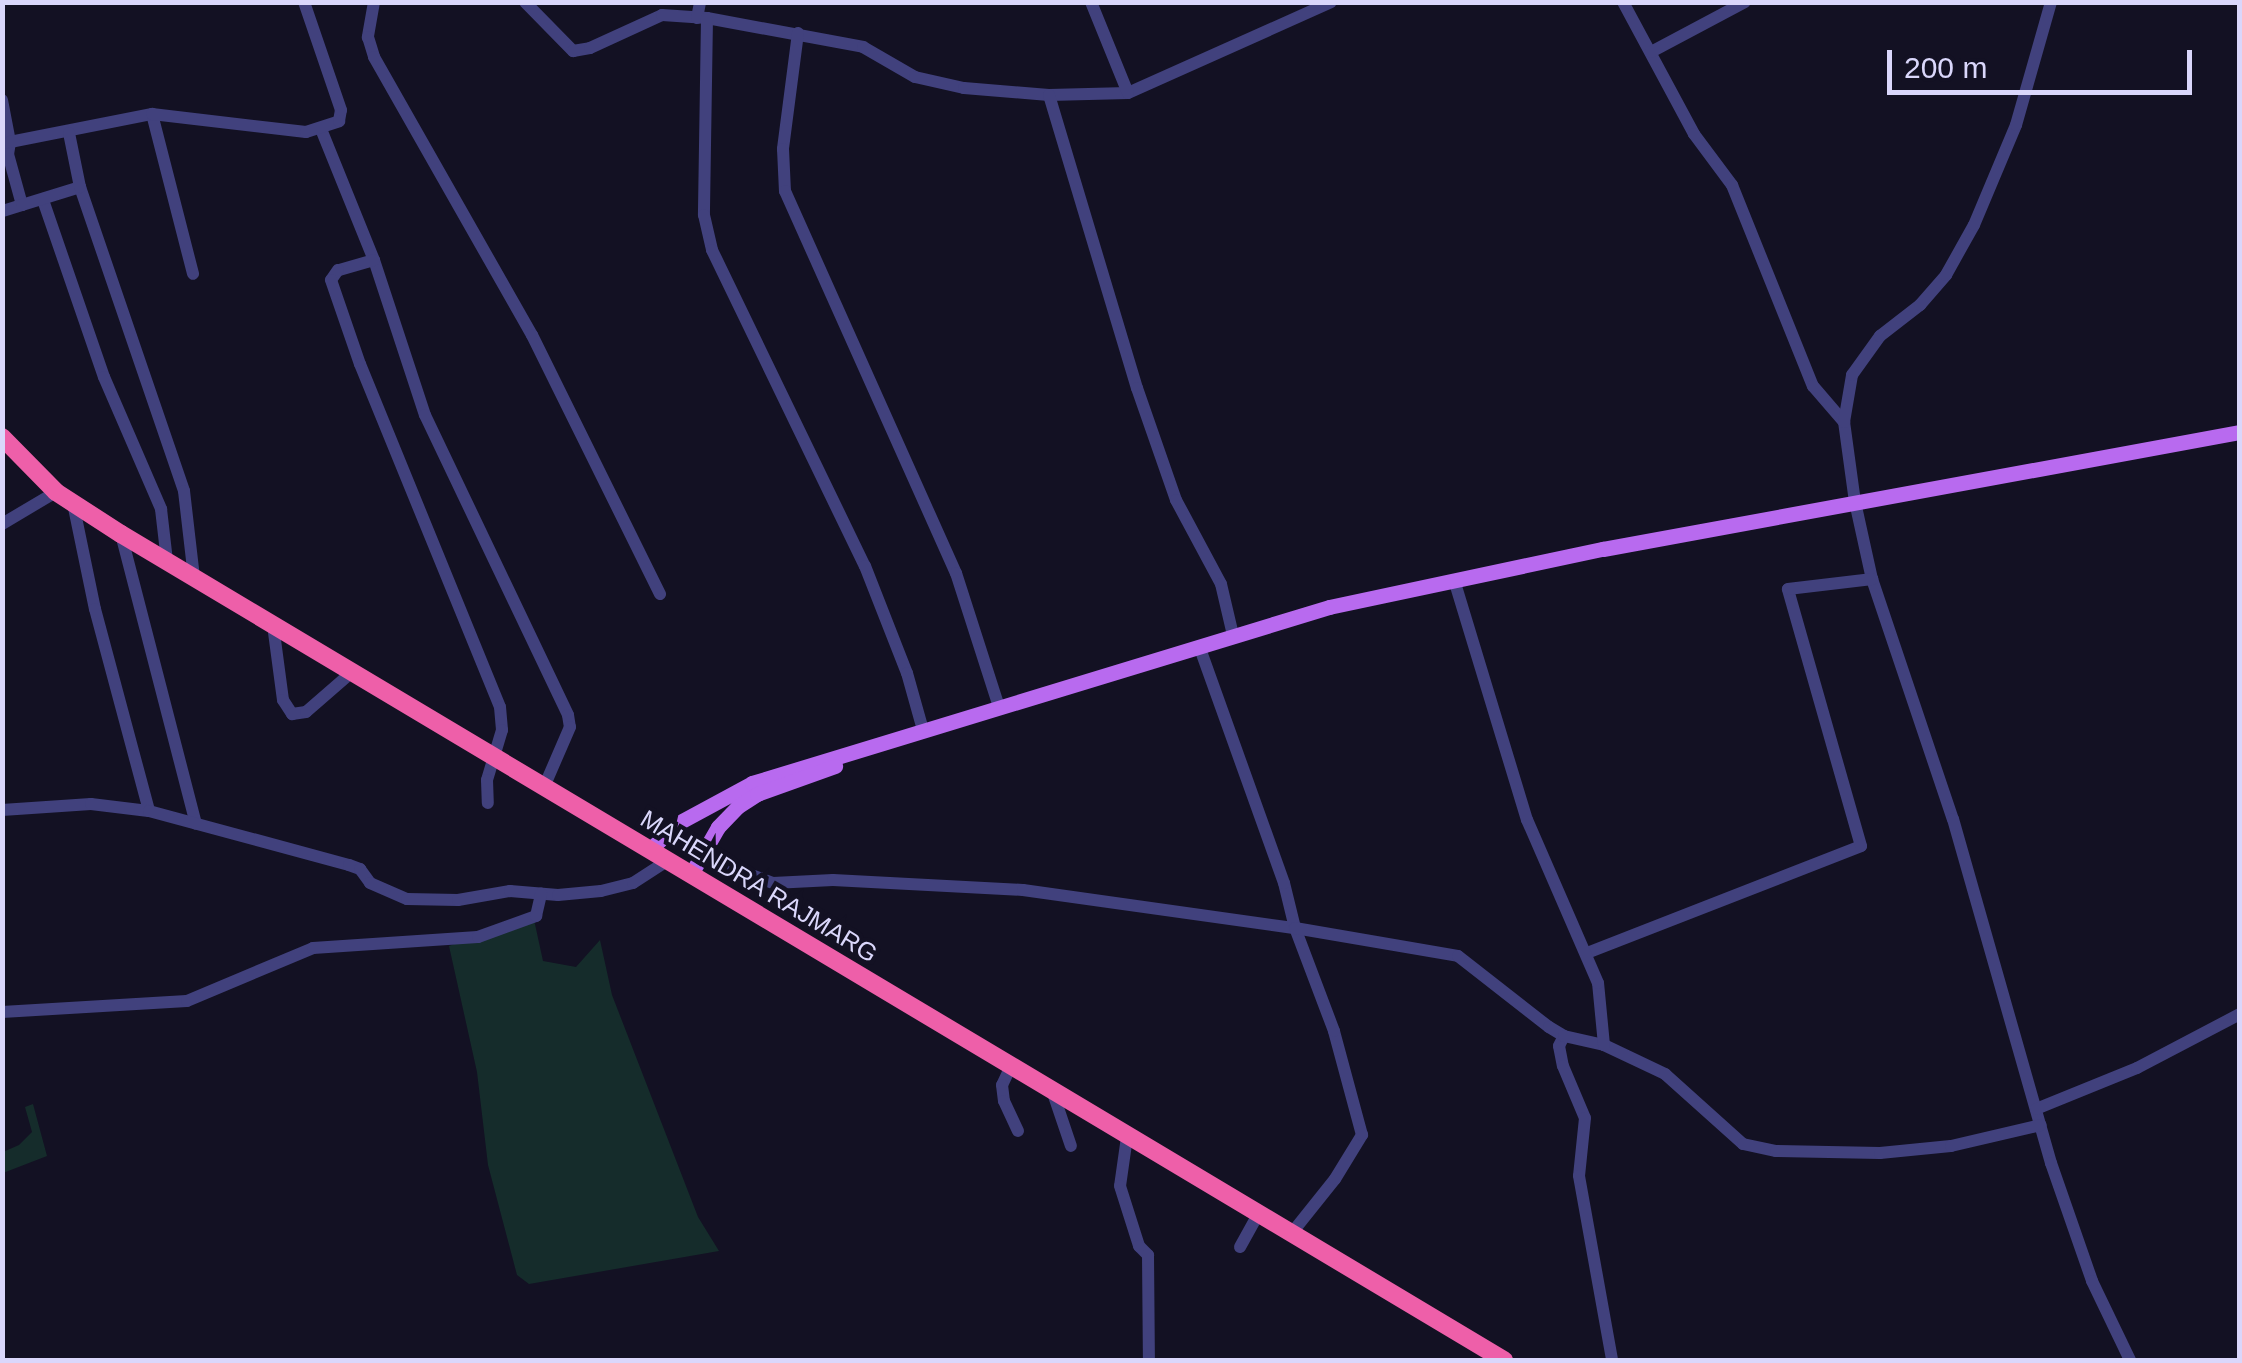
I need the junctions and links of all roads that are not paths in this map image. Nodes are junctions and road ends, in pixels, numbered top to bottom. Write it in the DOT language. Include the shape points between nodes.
graph roads {
  1 [pos="304,2"];
  2 [pos="374,2"];
  3 [pos="700,2"];
  4 [pos="1091,2"];
  5 [pos="1331,2"];
  6 [pos="1624,2"];
  7 [pos="1745,2"];
  8 [pos="2050,2"];
  9 [pos="533,6"];
  10 [pos="702,18"];
  11 [pos="798,33"];
  12 [pos="1651,52"];
  13 [pos="1128,93"];
  14 [pos="1049,95"];
  15 [pos="2,100"];
  16 [pos="152,114"];
  17 [pos="321,130"];
  18 [pos="69,134"];
  19 [pos="10,142"];
  20 [pos="80,187"];
  21 [pos="43,200"];
  22 [pos="22,205"];
  23 [pos="2,211"];
  24 [pos="374,260"];
  25 [pos="193,274"];
  26 [pos="1844,422"];
  27 [pos="2240,436"];
  28 [pos="2,437"];
  29 [pos="56,492"];
  30 [pos="73,503"];
  31 [pos="1856,506"];
  32 [pos="2,524"];
  33 [pos="120,534"];
  34 [pos="167,562"];
  35 [pos="194,578"];
  36 [pos="1872,579"];
  37 [pos="1456,586"];
  38 [pos="660,594"];
  39 [pos="273,625"];
  40 [pos="1233,635"];
  41 [pos="1202,654"];
  42 [pos="352,672"];
  43 [pos="999,707"];
  44 [pos="923,730"];
  45 [pos="497,759"];
  46 [pos="544,787"];
  47 [pos="488,803"];
  48 [pos="2,810"];
  49 [pos="149,811"];
  50 [pos="196,823"];
  51 [pos="648,850"];
  52 [pos="700,856"];
  53 [pos="667,860"];
  54 [pos="691,874"];
  55 [pos="541,894"];
  56 [pos="1295,928"];
  57 [pos="1587,953"];
  58 [pos="2,1012"];
  59 [pos="2240,1014"];
  60 [pos="1564,1036"];
  61 [pos="1604,1046"];
  62 [pos="1010,1066"];
  63 [pos="1052,1090"];
  64 [pos="2036,1109"];
  65 [pos="2041,1125"];
  66 [pos="1018,1131"];
  67 [pos="1128,1137"];
  68 [pos="1070,1146"];
  69 [pos="1258,1214"];
  70 [pos="1291,1234"];
  71 [pos="1240,1247"];
  72 [pos="1149,1360"];
  73 [pos="1504,1360"];
  74 [pos="1612,1360"];
  75 [pos="2130,1360"];
  1 -- 17 [label="street" via="342,116"];
  2 -- 38 [label="street" via="368,36 374,57 532,335"];
  3 -- 10 [label="street"];
  4 -- 13 [label="street"];
  5 -- 13 [label="street"];
  6 -- 12 [label="street"];
  7 -- 12 [label="street"];
  8 -- 26 [label="street" via="2016,126 1974,225 1946,275 1862,356 1846,392"];
  9 -- 10 [label="street" via="573,51 662,14"];
  10 -- 11 [label="street"];
  10 -- 44 [label="street" via="704,215 712,250 857,549 908,673"];
  11 -- 14 [label="street" via="863,47 915,77"];
  11 -- 43 [label="street" via="783,149 785,190 956,573"];
  12 -- 26 [label="street" via="1694,134 1732,185 1813,386"];
  13 -- 14 [label="street"];
  14 -- 40 [label="street" via="1136,388 1176,500 1221,584"];
  15 -- 19 [label="street"];
  16 -- 17 [label="street"];
  16 -- 18 [label="street"];
  16 -- 25 [label="street"];
  17 -- 24 [label="street"];
  18 -- 19 [label="street"];
  18 -- 20 [label="street"];
  19 -- 22 [label="street"];
  20 -- 21 [label="street"];
  20 -- 35 [label="street" via="184,491"];
  21 -- 22 [label="street"];
  21 -- 34 [label="street" via="104,377 161,509"];
  22 -- 23 [label="street"];
  24 -- 45 [label="street" via="338,270 331,280 500,707"];
  24 -- 46 [label="street" via="425,415 568,715 570,727"];
  26 -- 31 [label="street"];
  27 -- 31 [label="main road"];
  28 -- 29 [label="highway, MAHENDRA RAJMARG"];
  29 -- 30 [label="highway, MAHENDRA RAJMARG"];
  29 -- 32 [label="street"];
  30 -- 33 [label="highway, MAHENDRA RAJMARG"];
  30 -- 49 [label="street"];
  31 -- 36 [label="street"];
  31 -- 37 [label="main road"];
  31 -- 40 [label="main road" via="1454,578"];
  33 -- 34 [label="highway, MAHENDRA RAJMARG"];
  33 -- 50 [label="street"];
  34 -- 35 [label="highway, MAHENDRA RAJMARG"];
  35 -- 39 [label="highway, MAHENDRA RAJMARG"];
  36 -- 57 [label="street" via="1788,589 1861,846"];
  36 -- 64 [label="street" via="1953,818"];
  37 -- 41 [label="main road"];
  37 -- 57 [label="street" via="1527,820"];
  39 -- 42 [label="highway, MAHENDRA RAJMARG"];
  39 -- 42 [label="street" via="283,700 292,714 306,712"];
  40 -- 43 [label="main road"];
  41 -- 52 [label="main road" via="757,794 718,826"];
  41 -- 56 [label="street"];
  42 -- 45 [label="highway, MAHENDRA RAJMARG"];
  43 -- 44 [label="main road"];
  44 -- 51 [label="main road" via="752,783 680,822"];
  45 -- 46 [label="highway, MAHENDRA RAJMARG"];
  45 -- 47 [label="street" via="487,780"];
  46 -- 51 [label="highway, MAHENDRA RAJMARG"];
  48 -- 49 [label="street" via="90,804"];
  49 -- 50 [label="street"];
  50 -- 55 [label="street" via="360,868 370,883 407,899"];
  51 -- 53 [label="highway, MAHENDRA RAJMARG"];
  52 -- 54 [label="main road"];
  52 -- 56 [label="street" via="773,883 1022,890"];
  53 -- 54 [label="highway, MAHENDRA RAJMARG"];
  53 -- 55 [label="street" via="633,883"];
  54 -- 62 [label="highway, MAHENDRA RAJMARG"];
  55 -- 58 [label="street" via="536,916 478,937 313,948 186,1001"];
  56 -- 60 [label="street" via="1458,956"];
  56 -- 70 [label="street" via="1334,1031 1362,1136"];
  57 -- 61 [label="street" via="1598,984"];
  59 -- 64 [label="street" via="2137,1068"];
  60 -- 61 [label="street"];
  60 -- 74 [label="street" via="1563,1066 1585,1118 1579,1176"];
  61 -- 65 [label="street" via="1664,1074 1743,1144 1776,1151 1880,1153 1951,1146"];
  62 -- 63 [label="highway, MAHENDRA RAJMARG"];
  62 -- 66 [label="street" via="1002,1085"];
  63 -- 67 [label="highway, MAHENDRA RAJMARG"];
  63 -- 68 [label="street"];
  64 -- 65 [label="street"];
  65 -- 75 [label="street" via="2092,1280"];
  67 -- 69 [label="highway, MAHENDRA RAJMARG"];
  67 -- 72 [label="street" via="1120,1186 1148,1255"];
  69 -- 70 [label="highway, MAHENDRA RAJMARG"];
  69 -- 71 [label="street"];
  70 -- 73 [label="highway, MAHENDRA RAJMARG"];
}
